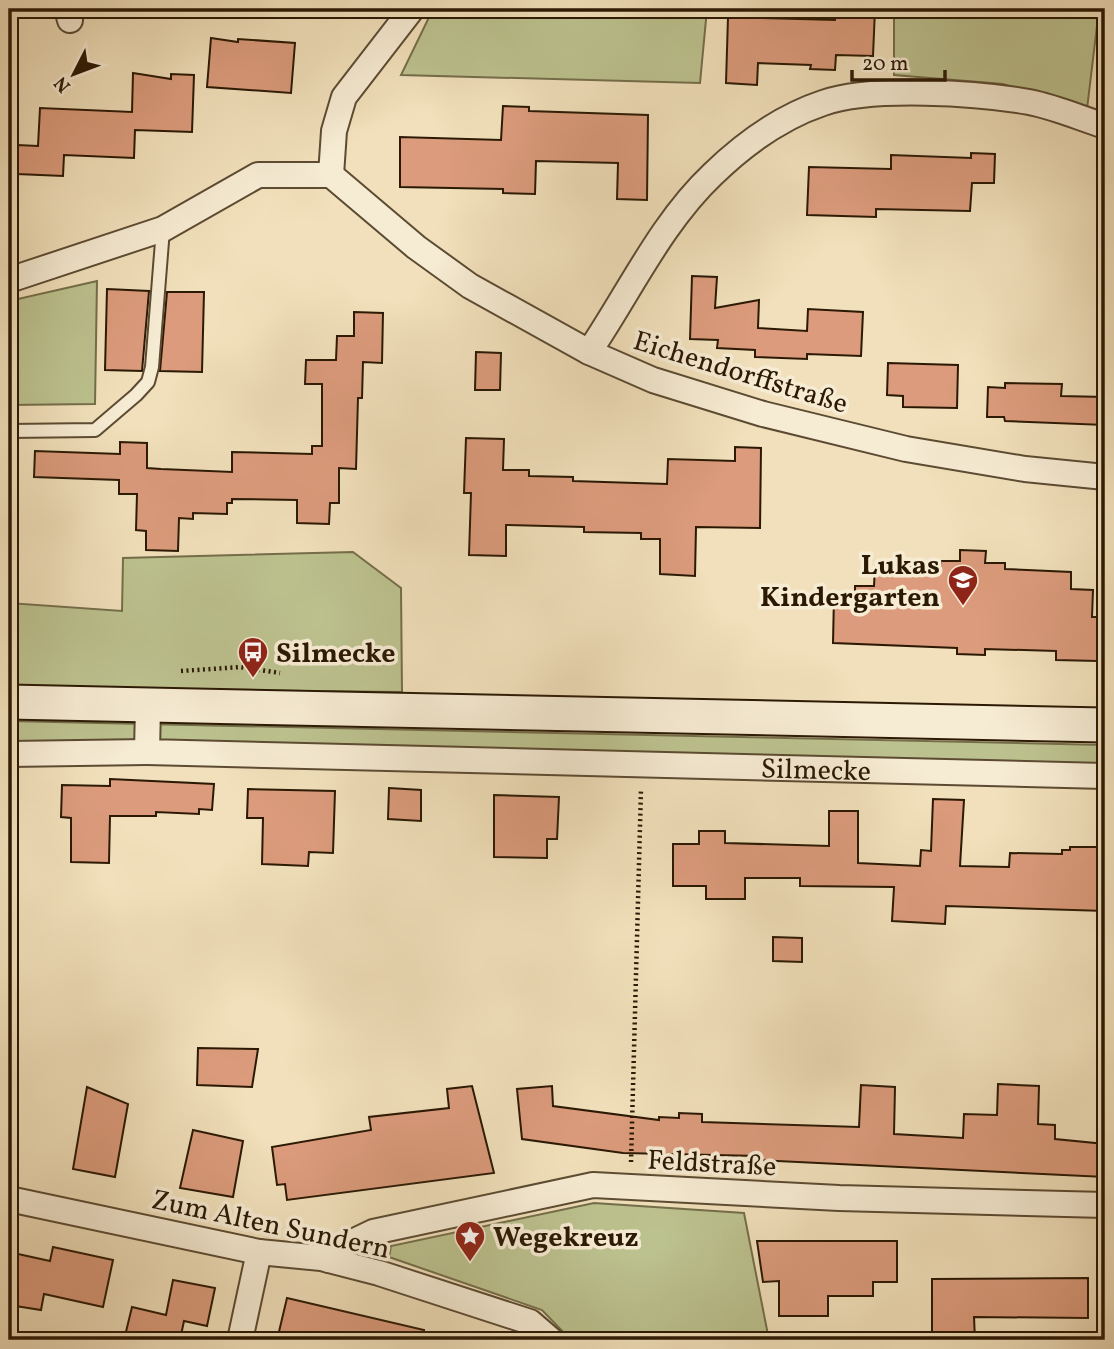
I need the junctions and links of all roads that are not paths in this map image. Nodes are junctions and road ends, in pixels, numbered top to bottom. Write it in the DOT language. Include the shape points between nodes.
graph roads {
  1 [pos="412,9"];
  2 [pos="1105,126"];
  3 [pos="331,175"];
  4 [pos="163,229"];
  5 [pos="9,280"];
  6 [pos="589,352"];
  7 [pos="9,431"];
  8 [pos="1105,477"];
  9 [pos="9,702"];
  10 [pos="148,705"];
  11 [pos="1105,726"];
  12 [pos="147,752"];
  13 [pos="9,754"];
  14 [pos="1105,776"];
  15 [pos="9,1199"];
  16 [pos="1105,1205"];
  17 [pos="259,1252"];
  18 [pos="329,1260"];
  19 [pos="240,1340"];
  20 [pos="551,1340"];
  1 -- 3 [label="street" via="344,97 334,131"];
  2 -- 6 [label="street" via="1030,103 896,92 825,102 793,116 762,132 712,174 648,258"];
  3 -- 4 [label="street" via="258,175"];
  3 -- 6 [label="street, Eichendorffstraße" via="415,247 470,286"];
  4 -- 5 [label="street"];
  4 -- 7 [label="lane" via="148,382 95,430"];
  6 -- 8 [label="street, Eichendorffstraße" via="653,380 856,437 1025,469"];
  9 -- 10 [label="main road, Silmecke"];
  10 -- 11 [label="main road, Silmecke"];
  10 -- 12 [label="street"];
  12 -- 13 [label="street, Silmecke"];
  12 -- 14 [label="street, Silmecke"];
  15 -- 17 [label="street, Zum Alten Sundern"];
  16 -- 18 [label="street, Feldstraße" via="593,1185 373,1232 346,1245"];
  17 -- 18 [label="street, Zum Alten Sundern"];
  17 -- 19 [label="street"];
  18 -- 20 [label="street, Zum Alten Sundern" via="496,1309 530,1322"];
}
